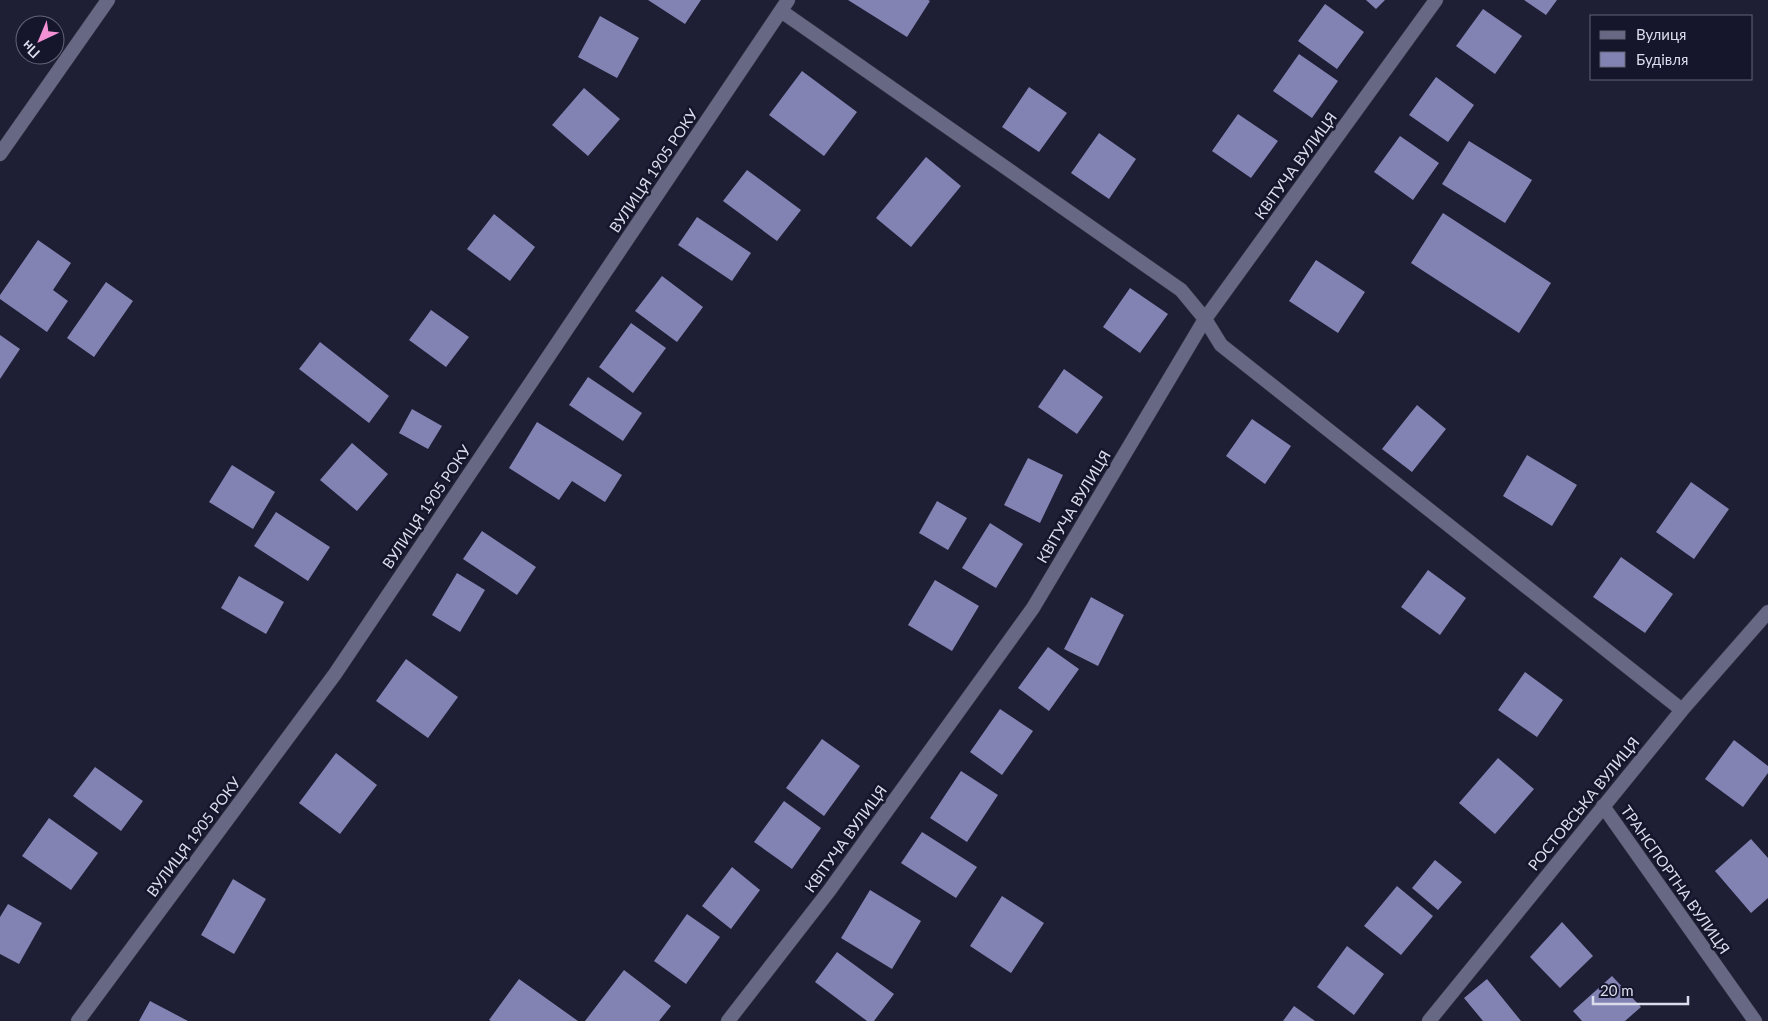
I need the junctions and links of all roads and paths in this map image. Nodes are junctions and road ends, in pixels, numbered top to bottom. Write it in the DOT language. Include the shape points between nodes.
graph roads {
  1 [pos="108,0"];
  2 [pos="1436,0"];
  3 [pos="785,5"];
  4 [pos="0,154"];
  5 [pos="1206,319"];
  6 [pos="1768,612"];
  7 [pos="1682,710"];
  8 [pos="1603,806"];
  9 [pos="78,1021"];
  10 [pos="728,1021"];
  11 [pos="1429,1021"];
  12 [pos="1755,1021"];
  1 -- 4 [label="street"];
  2 -- 5 [label="street, КВІТУЧА ВУЛИЦЯ"];
  3 -- 5 [label="street" via="1181,290"];
  3 -- 9 [label="street, ВУЛИЦЯ 1905 РОКУ" via="335,674"];
  5 -- 7 [label="street" via="1221,345"];
  5 -- 10 [label="street, КВІТУЧА ВУЛИЦЯ" via="1033,608 830,891"];
  6 -- 7 [label="street, РОСТОВСЬКА ВУЛИЦЯ"];
  7 -- 8 [label="street, РОСТОВСЬКА ВУЛИЦЯ"];
  8 -- 11 [label="street, РОСТОВСЬКА ВУЛИЦЯ"];
  8 -- 12 [label="street, ТРАНСПОРТНА ВУЛИЦЯ"];
}
